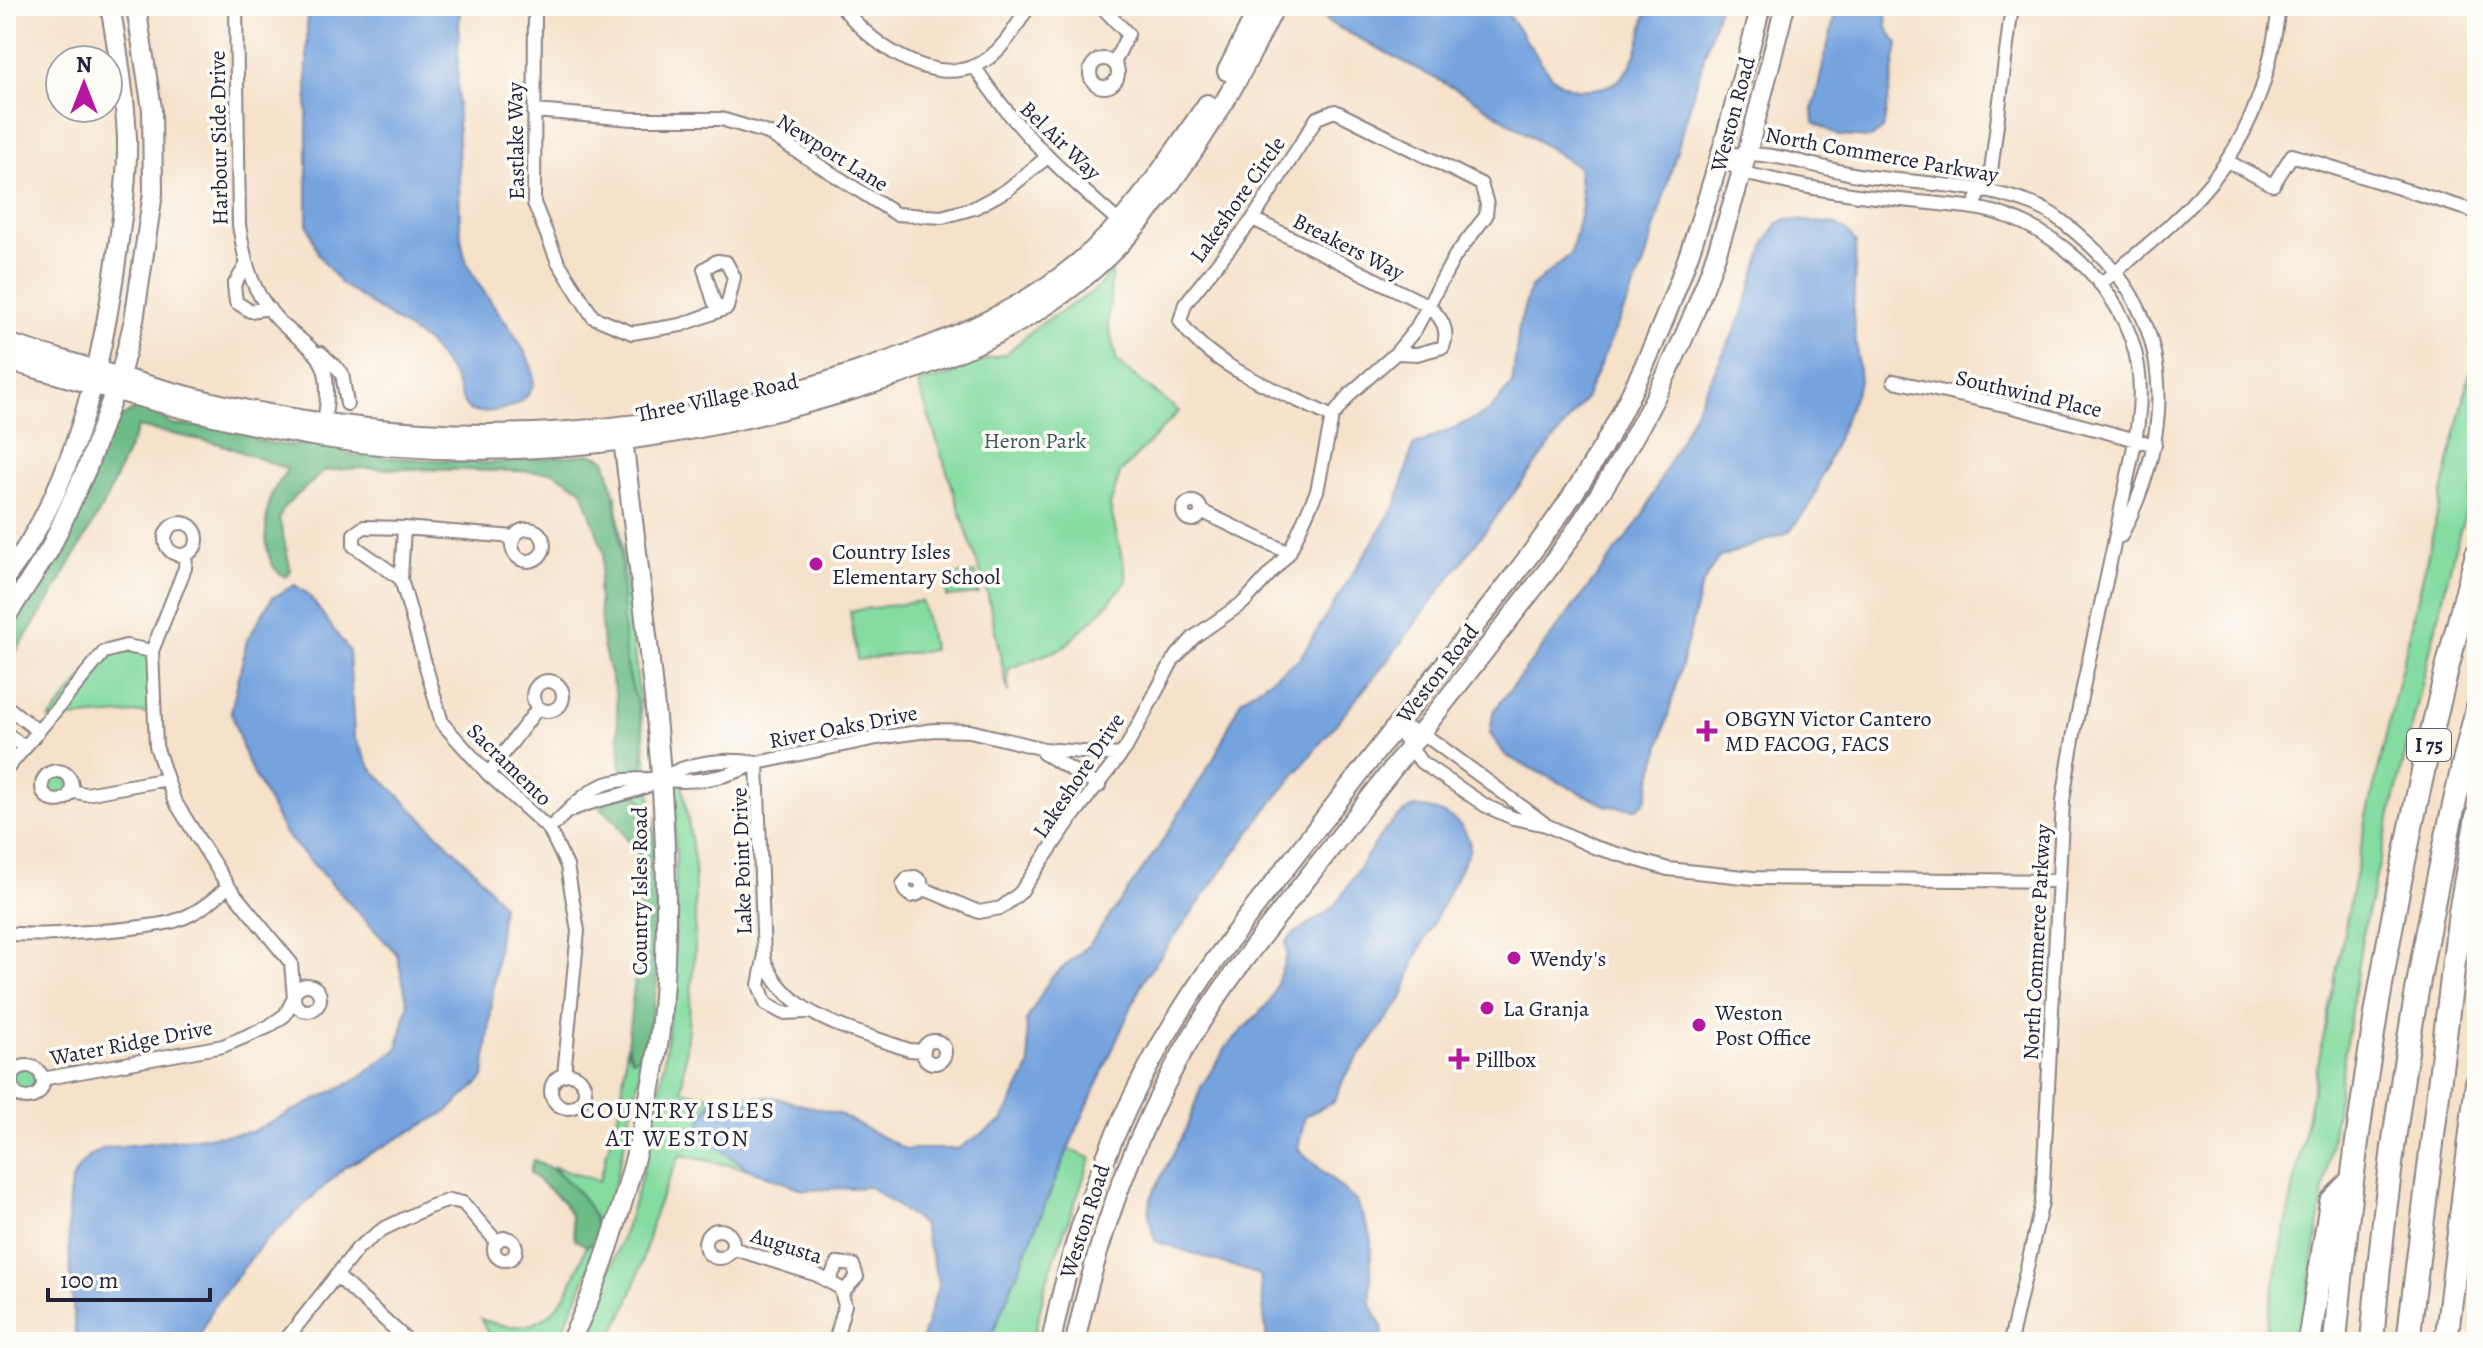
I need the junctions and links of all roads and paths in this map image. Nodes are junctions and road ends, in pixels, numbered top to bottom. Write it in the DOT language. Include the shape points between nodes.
graph roads {
  1 [pos="110,6"];
  2 [pos="136,6"];
  3 [pos="236,6"];
  4 [pos="535,6"];
  5 [pos="842,6"];
  6 [pos="1029,6"];
  7 [pos="1101,6"];
  8 [pos="1260,6"];
  9 [pos="1275,6"];
  10 [pos="1761,6"];
  11 [pos="1785,6"];
  12 [pos="2012,6"];
  13 [pos="2279,6"];
  14 [pos="1114,63"];
  15 [pos="974,66"];
  16 [pos="534,111"];
  17 [pos="1747,151"];
  18 [pos="1721,156"];
  19 [pos="1046,158"];
  20 [pos="2229,162"];
  21 [pos="1741,172"];
  22 [pos="1985,189"];
  23 [pos="1487,204"];
  24 [pos="1973,208"];
  25 [pos="2477,212"];
  26 [pos="1253,219"];
  27 [pos="1125,227"];
  28 [pos="247,264"];
  29 [pos="2117,270"];
  30 [pos="2100,284"];
  31 [pos="1429,306"];
  32 [pos="269,308"];
  33 [pos="722,310"];
  34 [pos="305,342"];
  35 [pos="6,343"];
  36 [pos="1396,353"];
  37 [pos="6,360"];
  38 [pos="96,377"];
  39 [pos="1894,381"];
  40 [pos="118,383"];
  41 [pos="347,404"];
  42 [pos="1332,417"];
  43 [pos="324,423"];
  44 [pos="623,434"];
  45 [pos="342,440"];
  46 [pos="2135,440"];
  47 [pos="2155,445"];
  48 [pos="1201,511"];
  49 [pos="404,528"];
  50 [pos="514,537"];
  51 [pos="2116,546"];
  52 [pos="1289,553"];
  53 [pos="186,554"];
  54 [pos="2477,554"];
  55 [pos="6,577"];
  56 [pos="401,579"];
  57 [pos="6,617"];
  58 [pos="152,651"];
  59 [pos="6,706"];
  60 [pos="538,708"];
  61 [pos="2477,709"];
  62 [pos="1395,727"];
  63 [pos="38,731"];
  64 [pos="6,733"];
  65 [pos="1416,739"];
  66 [pos="1030,746"];
  67 [pos="25,748"];
  68 [pos="1121,755"];
  69 [pos="757,763"];
  70 [pos="6,770"];
  71 [pos="488,774"];
  72 [pos="167,779"];
  73 [pos="661,779"];
  74 [pos="1099,786"];
  75 [pos="71,791"];
  76 [pos="2477,817"];
  77 [pos="1546,825"];
  78 [pos="549,829"];
  79 [pos="2057,881"];
  80 [pos="228,886"];
  81 [pos="922,888"];
  82 [pos="2477,894"];
  83 [pos="6,933"];
  84 [pos="764,959"];
  85 [pos="807,1012"];
  86 [pos="2447,1030"];
  87 [pos="924,1051"];
  88 [pos="564,1075"];
  89 [pos="42,1079"];
  90 [pos="2477,1082"];
  91 [pos="2350,1182"];
  92 [pos="497,1242"];
  93 [pos="732,1248"];
  94 [pos="337,1276"];
  95 [pos="829,1280"];
  96 [pos="843,1292"];
  97 [pos="284,1342"];
  98 [pos="409,1342"];
  99 [pos="570,1342"];
  100 [pos="835,1342"];
  101 [pos="1051,1342"];
  102 [pos="1075,1342"];
  103 [pos="2010,1342"];
  104 [pos="2309,1342"];
  105 [pos="2335,1342"];
  106 [pos="2372,1342"];
  107 [pos="2408,1342"];
  108 [pos="2446,1342"];
  1 -- 38 [label="main road" via="127,140 121,225"];
  2 -- 40 [label="main road" via="152,109 153,193 134,320"];
  3 -- 28 [label="street, Harbour Side Drive" via="239,225"];
  4 -- 16 [label="street, Eastlake Way"];
  5 -- 15 [label="street" via="876,44 904,59 936,67"];
  6 -- 15 [label="street" via="1006,40"];
  7 -- 14 [label="street" via="1128,34"];
  8 -- 27 [label="main road, Three Village Road" via="1243,45"];
  9 -- 27 [label="main road, Three Village Road" via="1255,50 1163,194"];
  10 -- 18 [label="main road, Weston Road"];
  11 -- 17 [label="main road, Weston Road"];
  12 -- 22 [label="street"];
  13 -- 20 [label="street" via="2262,93"];
  15 -- 19 [label="street, Bel Air Way" via="1003,112"];
  16 -- 19 [label="street, Newport Lane" via="721,119 768,133 896,214 942,217 974,208 1007,190"];
  16 -- 33 [label="street, Eastlake Way" via="534,203 558,262 593,317 632,333 681,325"];
  17 -- 18 [label="street, North Commerce Parkway"];
  17 -- 21 [label="main road, Weston Road"];
  17 -- 22 [label="street, North Commerce Parkway" via="1862,176"];
  18 -- 21 [label="street, North Commerce Parkway"];
  18 -- 62 [label="main road, Weston Road" via="1685,273 1624,409 1552,525"];
  19 -- 27 [label="street, Bel Air Way"];
  20 -- 25 [label="street" via="2273,185 2292,155"];
  20 -- 29 [label="street" via="2175,224"];
  21 -- 24 [label="street, North Commerce Parkway" via="1843,193"];
  21 -- 65 [label="main road, Weston Road" via="1698,304 1630,446 1547,571"];
  22 -- 24 [label="street"];
  22 -- 29 [label="street, North Commerce Parkway" via="2056,217"];
  23 -- 26 [label="street, Lakeshore Circle" via="1481,184 1335,111 1317,118"];
  23 -- 31 [label="street, Lakeshore Drive" via="1482,223 1455,256"];
  24 -- 30 [label="street, North Commerce Parkway" via="2005,214 2058,242"];
  26 -- 31 [label="street, Breakers Way"];
  26 -- 42 [label="street, Lakeshore Circle" via="1185,304 1180,321 1193,340 1222,360"];
  27 -- 44 [label="main road, Three Village Road" via="1094,269 1050,304 955,354 751,418"];
  28 -- 32 [label="street, Harbour Side Drive"];
  28 -- 32 [label="street" via="234,285 236,302 250,311"];
  29 -- 30 [label="street"];
  29 -- 47 [label="street, North Commerce Parkway" via="2151,339 2159,382"];
  30 -- 46 [label="street, North Commerce Parkway" via="2121,315 2138,364"];
  31 -- 36 [label="street, Lakeshore Drive"];
  31 -- 36 [label="street" via="1445,327 1443,347"];
  32 -- 34 [label="street, Harbour Side Drive"];
  34 -- 41 [label="street, Harbour Side Drive" via="339,367"];
  34 -- 43 [label="street, Harbour Side Drive" via="320,356 327,373"];
  35 -- 38 [label="main road, Three Village Road"];
  36 -- 42 [label="street, Lakeshore Drive"];
  37 -- 38 [label="main road, Three Village Road"];
  38 -- 40 [label="main road, Three Village Road"];
  38 -- 55 [label="main road" via="63,470 23,555"];
  39 -- 46 [label="street, Southwind Place"];
  40 -- 43 [label="main road, Three Village Road"];
  40 -- 45 [label="main road, Three Village Road" via="240,423"];
  40 -- 57 [label="main road" via="50,549"];
  42 -- 52 [label="street, Lakeshore Drive" via="1317,491"];
  43 -- 44 [label="main road, Three Village Road" via="424,434"];
  43 -- 45 [label="main road"];
  44 -- 45 [label="main road, Three Village Road" via="498,449"];
  44 -- 73 [label="main road, Country Isles Road"];
  46 -- 47 [label="street, Southwind Place"];
  46 -- 51 [label="street, North Commerce Parkway"];
  47 -- 51 [label="street, North Commerce Parkway" via="2139,500"];
  48 -- 52 [label="street"];
  49 -- 50 [label="street"];
  49 -- 56 [label="street, Sacramento"];
  49 -- 56 [label="street" via="364,527 354,534 354,546"];
  51 -- 79 [label="street, North Commerce Parkway" via="2072,736"];
  52 -- 68 [label="street, Lakeshore Drive" via="1244,602 1194,637 1173,660"];
  53 -- 58 [label="street, Water Ridge Drive"];
  54 -- 91 [label="highway, I 75" via="2404,858"];
  56 -- 71 [label="street, Sacramento" via="442,723"];
  58 -- 63 [label="street" via="126,646 104,652"];
  58 -- 72 [label="street, Water Ridge Drive" via="152,712"];
  59 -- 63 [label="street"];
  60 -- 71 [label="street"];
  61 -- 106 [label="highway" via="2414,1011 2390,1168"];
  62 -- 65 [label="street"];
  62 -- 101 [label="main road, Weston Road" via="1220,953 1152,1060 1095,1184"];
  63 -- 67 [label="street"];
  64 -- 67 [label="street"];
  65 -- 77 [label="street"];
  65 -- 77 [label="street" via="1421,762 1486,806"];
  65 -- 102 [label="main road, Weston Road" via="1233,974 1177,1062 1111,1207"];
  66 -- 68 [label="street, River Oaks Drive"];
  66 -- 69 [label="street, River Oaks Drive" via="970,731 934,730"];
  66 -- 74 [label="street, River Oaks Drive"];
  67 -- 70 [label="street"];
  68 -- 74 [label="street, Lakeshore Drive"];
  69 -- 73 [label="street, River Oaks Drive" via="729,759 676,769"];
  69 -- 84 [label="street, Lake Point Drive"];
  71 -- 78 [label="street, Sacramento"];
  72 -- 75 [label="street" via="86,794"];
  72 -- 80 [label="street, Water Ridge Drive" via="174,800"];
  73 -- 78 [label="street, River Oaks Drive" via="638,790 593,799"];
  73 -- 99 [label="main road, Country Isles Road" via="667,894 662,1013 653,1073 614,1238"];
  74 -- 81 [label="street, Lakeshore Drive" via="1020,893 1001,908 979,912"];
  76 -- 86 [label="highway"];
  77 -- 79 [label="street" via="1635,861 1718,877"];
  78 -- 88 [label="street, Sacramento" via="567,866 576,907 575,987"];
  79 -- 103 [label="street, North Commerce Parkway" via="2042,1202"];
  80 -- 83 [label="street" via="211,903 172,922"];
  80 -- 89 [label="street, Water Ridge Drive" via="291,963 294,998 285,1015 223,1046"];
  82 -- 86 [label="highway"];
  84 -- 85 [label="street, Lake Point Drive" via="784,995"];
  84 -- 85 [label="street, Lake Point Drive" via="759,985 766,1004 783,1013"];
  85 -- 87 [label="street, Lake Point Drive"];
  86 -- 107 [label="highway"];
  90 -- 108 [label="highway"];
  91 -- 104 [label="highway" via="2331,1202"];
  91 -- 105 [label="highway, I 75"];
  92 -- 94 [label="street" via="463,1203 443,1201 383,1229 358,1248"];
  93 -- 95 [label="street, Augusta"];
  94 -- 97 [label="street"];
  94 -- 98 [label="street"];
  95 -- 96 [label="street"];
  95 -- 96 [label="street" via="838,1263 853,1265 855,1282"];
  96 -- 100 [label="street" via="845,1305"];
}
